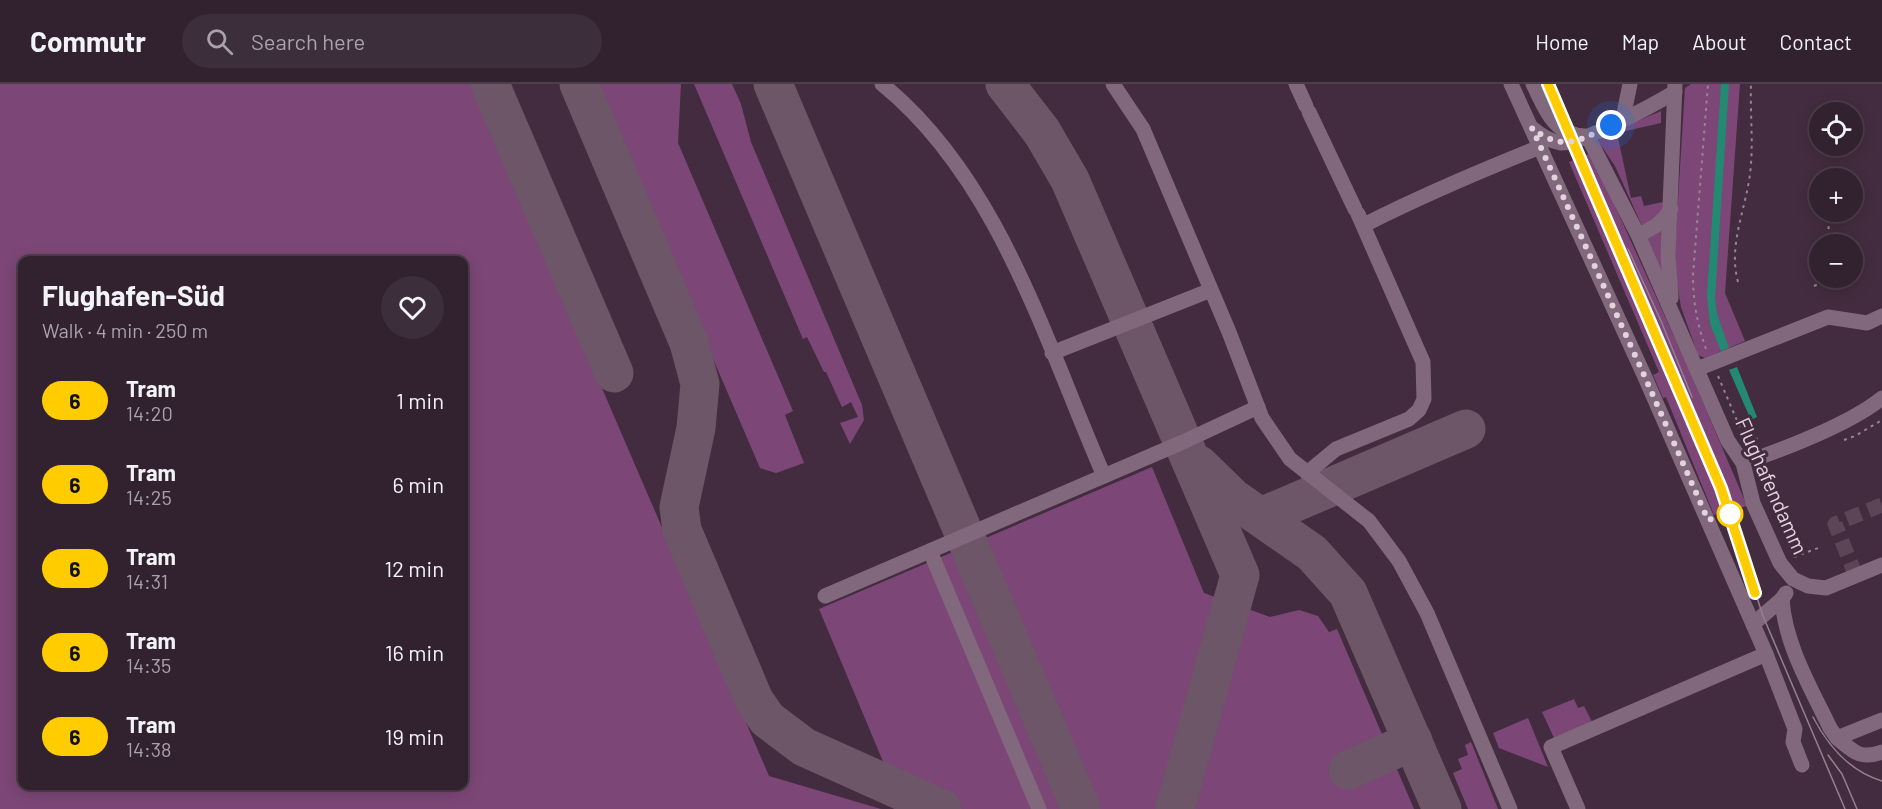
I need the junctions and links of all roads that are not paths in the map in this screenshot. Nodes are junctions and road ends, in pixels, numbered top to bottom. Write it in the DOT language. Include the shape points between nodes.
graph roads {
  1 [pos="882,84"];
  2 [pos="1113,84"];
  3 [pos="1296,84"];
  4 [pos="1511,84"];
  5 [pos="1533,84"];
  6 [pos="1630,84"];
  7 [pos="1675,88"];
  8 [pos="1623,118"];
  9 [pos="1532,128"];
  10 [pos="1588,136"];
  11 [pos="1540,147"];
  12 [pos="1671,209"];
  13 [pos="1359,216"];
  14 [pos="1638,235"];
  15 [pos="1211,290"];
  16 [pos="1673,313"];
  17 [pos="1882,316"];
  18 [pos="1052,353"];
  19 [pos="1705,366"];
  20 [pos="1882,398"];
  21 [pos="1258,407"];
  22 [pos="1743,463"];
  23 [pos="1307,472"];
  24 [pos="1104,476"];
  25 [pos="930,551"];
  26 [pos="1882,565"];
  27 [pos="1793,579"];
  28 [pos="825,596"];
  29 [pos="1782,600"];
  30 [pos="1753,624"];
  31 [pos="1766,654"];
  32 [pos="1882,720"];
  33 [pos="1837,738"];
  34 [pos="1882,752"];
  35 [pos="1802,765"];
  36 [pos="1039,809"];
  37 [pos="1510,809"];
  38 [pos="1578,809"];
  1 -- 18 [label="street" via="949,152 992,218"];
  2 -- 15 [label="street" via="1143,129"];
  3 -- 13 [label="street"];
  4 -- 9 [label="street"];
  5 -- 10 [label="street" via="1549,117 1560,129"];
  6 -- 8 [label="street"];
  7 -- 8 [label="street, Flughafendamm" via="1658,102"];
  7 -- 12 [label="street, Flughafendamm"];
  8 -- 10 [label="street, Flughafendamm"];
  9 -- 10 [label="street" via="1561,143"];
  9 -- 11 [label="street"];
  10 -- 14 [label="street, Flughafendamm"];
  11 -- 13 [label="street" via="1431,194"];
  11 -- 30 [label="street"];
  12 -- 14 [label="street" via="1662,222"];
  12 -- 16 [label="street, Flughafendamm" via="1668,255"];
  13 -- 23 [label="street" via="1423,362 1424,399 1409,419 1336,449"];
  14 -- 16 [label="street, Flughafendamm"];
  15 -- 18 [label="street"];
  15 -- 21 [label="street"];
  16 -- 19 [label="street, Flughafendamm"];
  17 -- 19 [label="street" via="1867,323 1828,317"];
  18 -- 24 [label="street"];
  19 -- 22 [label="street, Flughafendamm" via="1728,441"];
  20 -- 22 [label="street" via="1768,462"];
  21 -- 23 [label="street" via="1290,459"];
  21 -- 24 [label="street"];
  22 -- 27 [label="street, Flughafendamm" via="1754,503 1787,560"];
  23 -- 37 [label="street" via="1370,522 1399,561 1426,613"];
  24 -- 25 [label="street"];
  25 -- 28 [label="street"];
  25 -- 36 [label="street"];
  26 -- 27 [label="street" via="1826,588"];
  27 -- 29 [label="street, Flughafendamm"];
  29 -- 30 [label="street, Flughafendamm"];
  29 -- 33 [label="street" via="1791,643"];
  30 -- 31 [label="street"];
  31 -- 35 [label="street" via="1795,729 1793,742"];
  31 -- 38 [label="street" via="1551,747"];
  32 -- 33 [label="street"];
  33 -- 34 [label="street" via="1862,756"];
}
